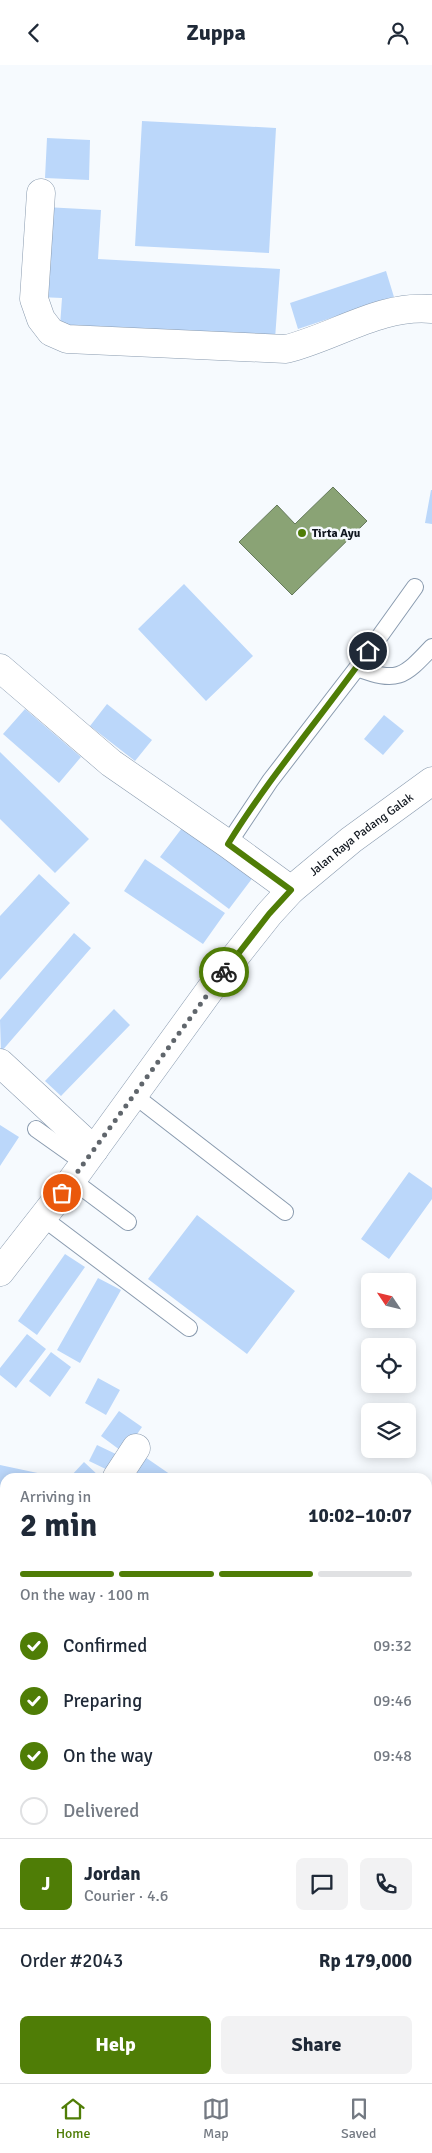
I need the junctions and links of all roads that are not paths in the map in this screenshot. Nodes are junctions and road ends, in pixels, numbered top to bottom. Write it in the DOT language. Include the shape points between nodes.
graph roads {
  1 [pos="40,193"];
  2 [pos="432,309"];
  3 [pos="415,587"];
  4 [pos="432,647"];
  5 [pos="357,667"];
  6 [pos="0,668"];
  7 [pos="426,790"];
  8 [pos="228,844"];
  9 [pos="291,890"];
  10 [pos="0,1063"];
  11 [pos="135,1096"];
  12 [pos="36,1129"];
  13 [pos="83,1164"];
  14 [pos="285,1212"];
  15 [pos="43,1218"];
  16 [pos="128,1222"];
  17 [pos="0,1271"];
  18 [pos="190,1328"];
  19 [pos="136,1447"];
  20 [pos="120,1473"];
  1 -- 2 [label="street" via="34,299 41,319 51,332 67,339 286,349 384,313 414,307"];
  3 -- 5 [label="lane"];
  4 -- 5 [label="lane" via="412,669 398,676 382,677"];
  5 -- 8 [label="lane" via="301,738"];
  6 -- 8 [label="street" via="111,763"];
  7 -- 9 [label="street, Jalan Raya Padang Galak" via="351,840"];
  8 -- 9 [label="street"];
  9 -- 11 [label="street, Jalan Raya Padang Galak" via="220,977"];
  10 -- 13 [label="street"];
  11 -- 13 [label="street, Jalan Raya Padang Galak"];
  11 -- 14 [label="lane"];
  12 -- 13 [label="lane"];
  13 -- 15 [label="street, Jalan Raya Padang Galak"];
  13 -- 16 [label="lane"];
  15 -- 17 [label="street, Jalan Raya Padang Galak"];
  15 -- 18 [label="lane"];
  19 -- 20 [label="street"];
}
